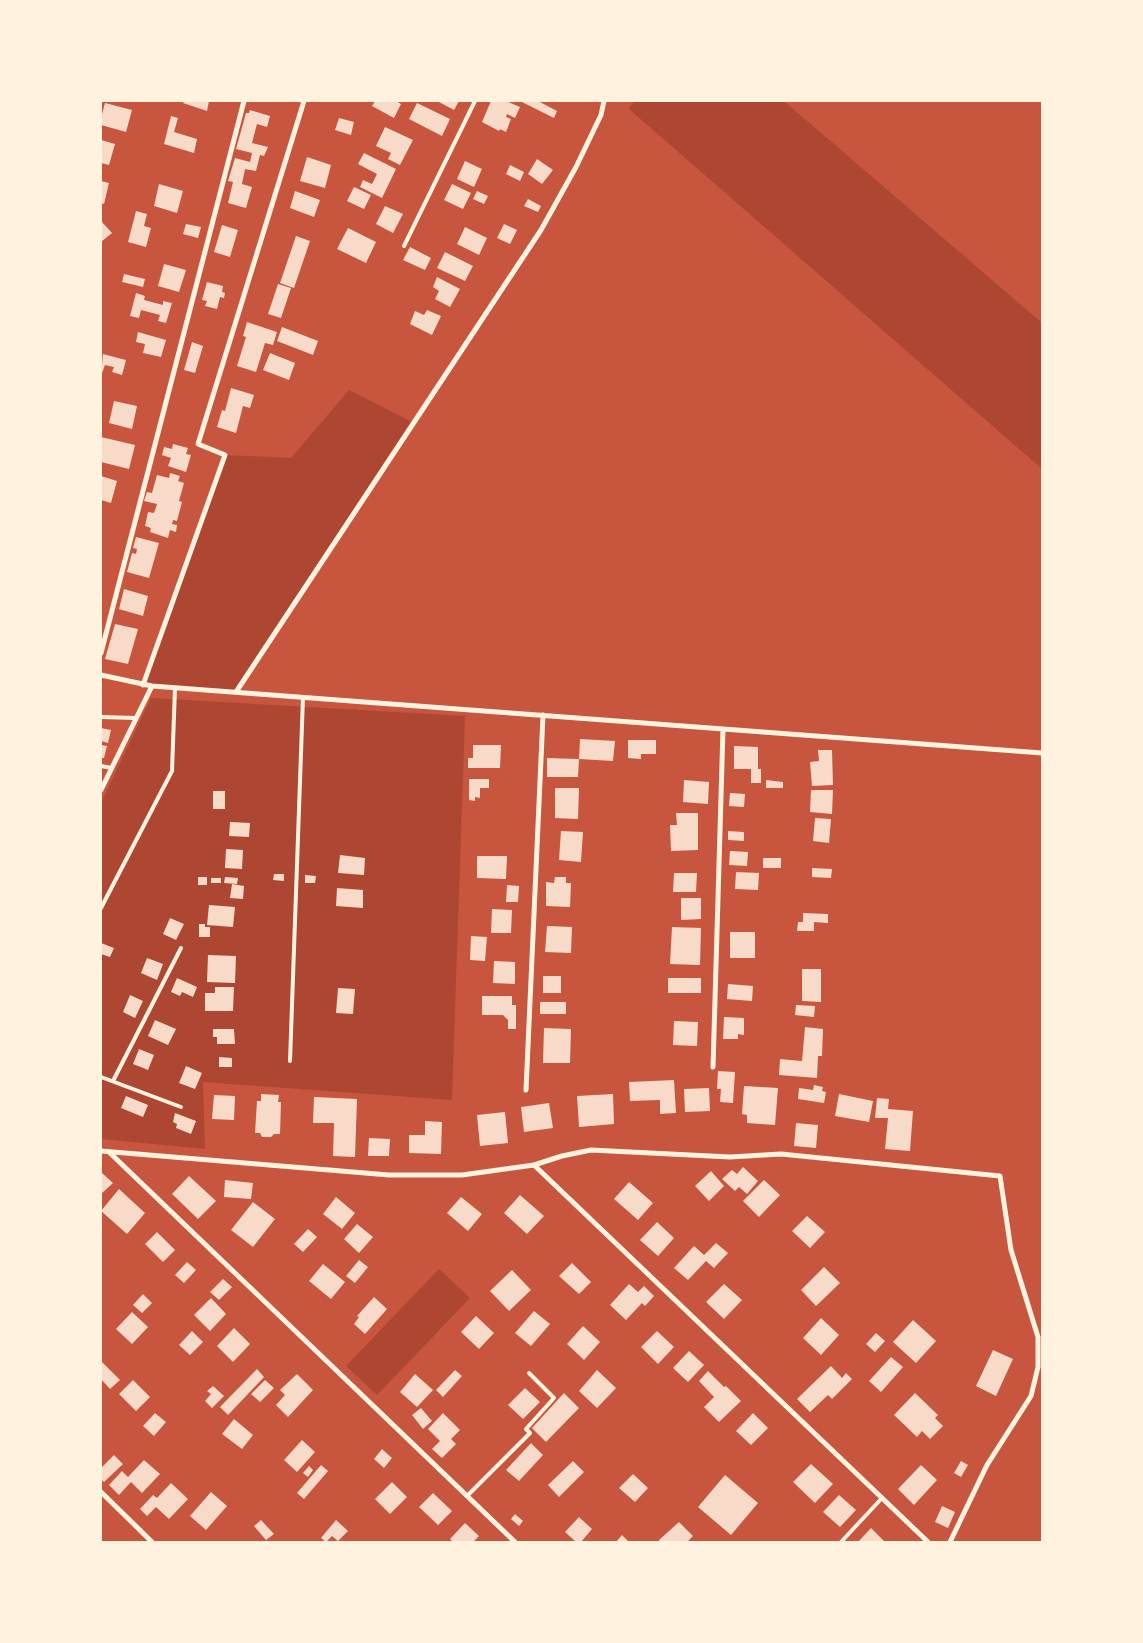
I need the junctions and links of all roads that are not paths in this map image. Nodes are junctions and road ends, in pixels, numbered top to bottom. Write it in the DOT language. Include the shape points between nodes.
graph roads {
  1 [pos="244,101"];
  2 [pos="304,101"];
  3 [pos="475,101"];
  4 [pos="610,101"];
  5 [pos="604,102"];
  6 [pos="404,246"];
  7 [pos="101,652"];
  8 [pos="101,675"];
  9 [pos="143,685"];
  10 [pos="152,686"];
  11 [pos="175,688"];
  12 [pos="236,692"];
  13 [pos="303,697"];
  14 [pos="543,715"];
  15 [pos="101,717"];
  16 [pos="136,718"];
  17 [pos="723,729"];
  18 [pos="1042,753"];
  19 [pos="101,766"];
  20 [pos="112,768"];
  21 [pos="101,790"];
  22 [pos="101,908"];
  23 [pos="181,948"];
  24 [pos="290,1061"];
  25 [pos="713,1067"];
  26 [pos="101,1077"];
  27 [pos="113,1081"];
  28 [pos="526,1090"];
  29 [pos="180,1107"];
  30 [pos="101,1151"];
  31 [pos="109,1152"];
  32 [pos="534,1165"];
  33 [pos="529,1373"];
  34 [pos="101,1492"];
  35 [pos="467,1496"];
  36 [pos="882,1498"];
  37 [pos="152,1542"];
  38 [pos="515,1542"];
  39 [pos="841,1542"];
  40 [pos="928,1542"];
  41 [pos="950,1542"];
  1 -- 7 [label="street"];
  2 -- 9 [label="street" via="198,444 226,455"];
  3 -- 6 [label="lane"];
  4 -- 5 [label="lane"];
  5 -- 12 [label="street" via="576,167 541,230"];
  8 -- 9 [label="street"];
  9 -- 10 [label="street"];
  10 -- 11 [label="street"];
  10 -- 16 [label="street"];
  11 -- 12 [label="street"];
  11 -- 22 [label="lane" via="172,771"];
  12 -- 13 [label="street"];
  13 -- 14 [label="street"];
  13 -- 24 [label="lane"];
  14 -- 17 [label="street"];
  14 -- 28 [label="street"];
  15 -- 16 [label="lane"];
  16 -- 20 [label="street"];
  17 -- 18 [label="street"];
  17 -- 25 [label="street"];
  19 -- 20 [label="lane"];
  20 -- 21 [label="street"];
  23 -- 27 [label="lane"];
  26 -- 27 [label="lane"];
  27 -- 29 [label="lane"];
  30 -- 31 [label="street"];
  31 -- 32 [label="street" via="389,1175 462,1175"];
  31 -- 35 [label="street"];
  32 -- 36 [label="street"];
  32 -- 41 [label="street" via="591,1150 730,1157 781,1154 1000,1176 1011,1250 1038,1337 1038,1367 1031,1396 987,1465"];
  33 -- 35 [label="lane" via="554,1398 526,1429 530,1433"];
  34 -- 37 [label="street"];
  35 -- 38 [label="street"];
  36 -- 39 [label="lane"];
  36 -- 40 [label="street"];
}
